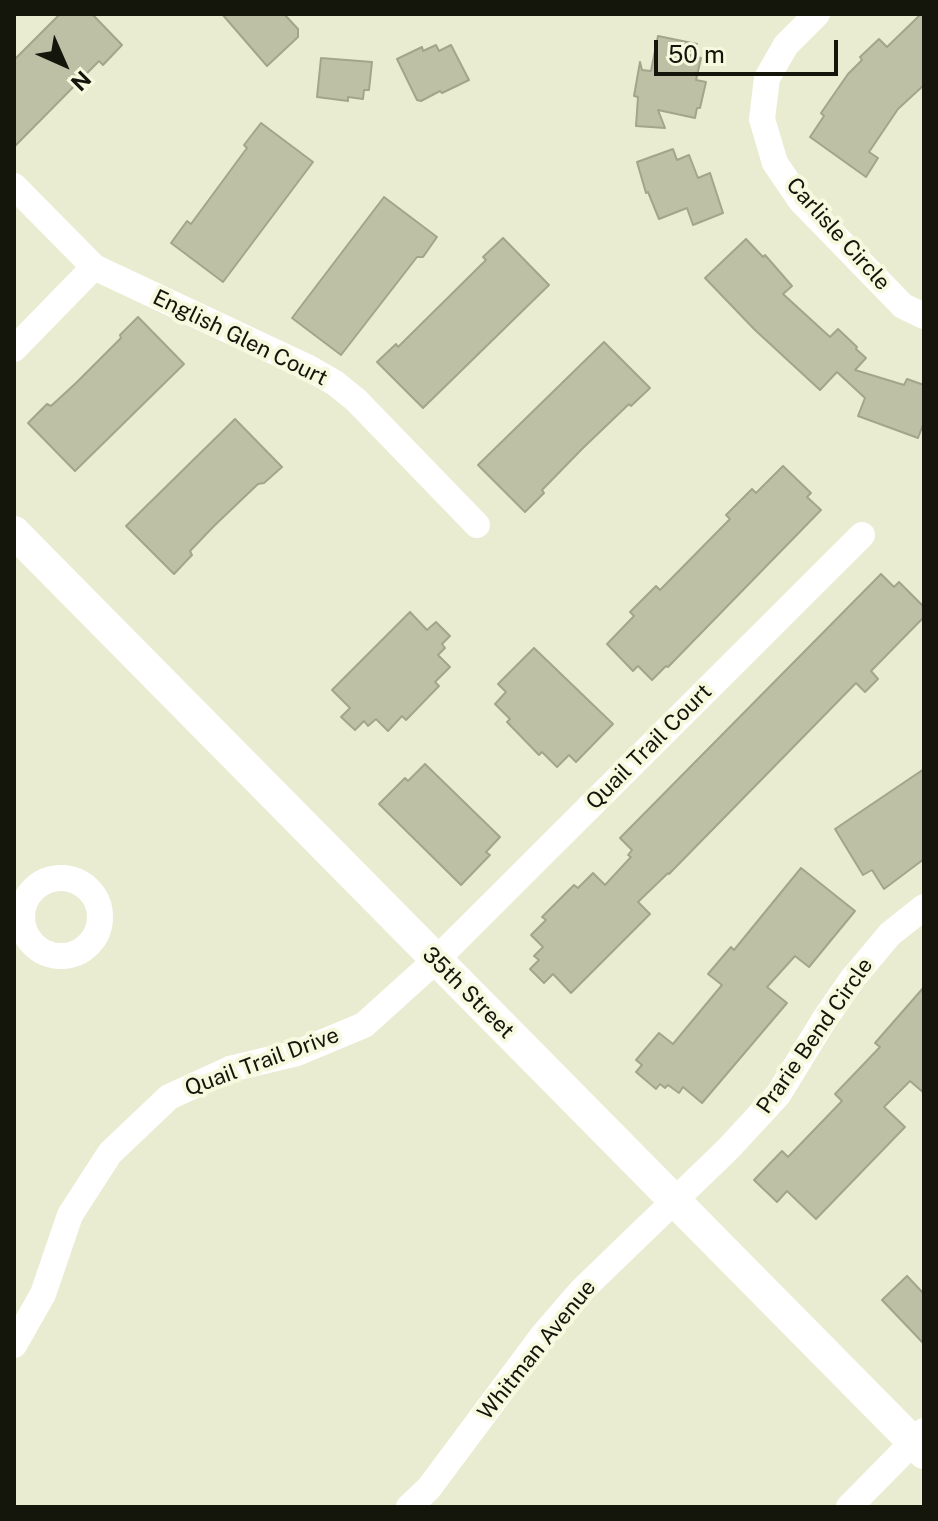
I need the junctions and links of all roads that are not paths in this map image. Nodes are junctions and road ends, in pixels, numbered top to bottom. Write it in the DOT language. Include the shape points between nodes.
graph roads {
  1 [pos="817,14"];
  2 [pos="14,186"];
  3 [pos="94,267"];
  4 [pos="924,316"];
  5 [pos="14,349"];
  6 [pos="477,525"];
  7 [pos="14,532"];
  8 [pos="862,535"];
  9 [pos="924,907"];
  10 [pos="436,960"];
  11 [pos="675,1201"];
  12 [pos="14,1345"];
  13 [pos="920,1442"];
  14 [pos="409,1507"];
  15 [pos="849,1507"];
  1 -- 4 [label="street, Carlisle Circle" via="786,45 767,78 762,119 775,163 811,211 903,306"];
  2 -- 3 [label="street, English Glen Court"];
  3 -- 5 [label="street"];
  3 -- 6 [label="street, English Glen Court" via="335,383"];
  7 -- 10 [label="street, 35th Street"];
  8 -- 10 [label="street, Quail Trail Court"];
  9 -- 11 [label="street, Prarie Bend Circle" via="890,934 853,978 778,1095"];
  10 -- 11 [label="street, 35th Street"];
  10 -- 12 [label="street, Quail Trail Drive" via="364,1025 297,1053 230,1069 169,1097 110,1153 70,1215 43,1294"];
  11 -- 13 [label="street, 35th Street"];
  11 -- 14 [label="street, Whitman Avenue" via="582,1290"];
  13 -- 15 [label="street"];
}
